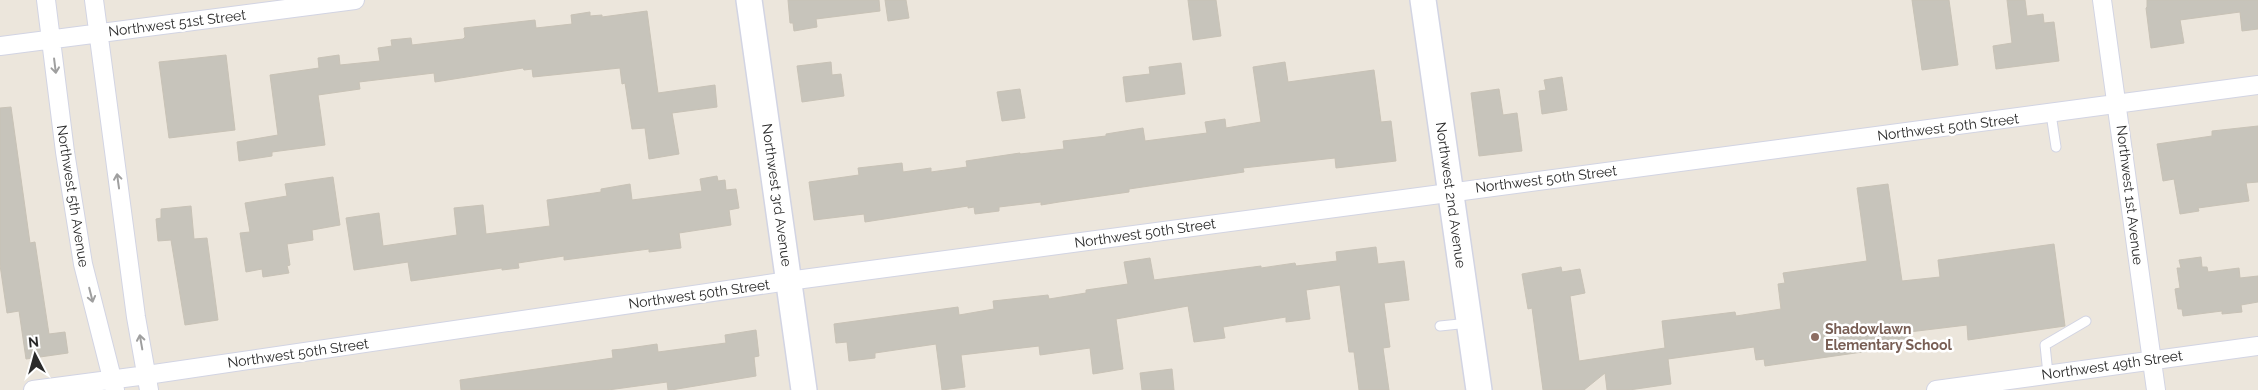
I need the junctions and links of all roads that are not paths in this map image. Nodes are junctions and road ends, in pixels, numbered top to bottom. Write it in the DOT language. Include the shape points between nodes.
graph roads {
  1 [pos="46,0"];
  2 [pos="94,0"];
  3 [pos="355,0"];
  4 [pos="749,0"];
  5 [pos="1423,0"];
  6 [pos="2102,0"];
  7 [pos="98,33"];
  8 [pos="52,40"];
  9 [pos="0,46"];
  10 [pos="2258,85"];
  11 [pos="2118,105"];
  12 [pos="2052,114"];
  13 [pos="2056,147"];
  14 [pos="1450,192"];
  15 [pos="788,281"];
  16 [pos="2086,321"];
  17 [pos="1469,323"];
  18 [pos="1440,326"];
  19 [pos="2258,346"];
  20 [pos="2152,360"];
  21 [pos="2048,374"];
  22 [pos="148,383"];
  23 [pos="114,385"];
  24 [pos="33,390"];
  25 [pos="804,390"];
  26 [pos="1479,390"];
  27 [pos="1936,390"];
  28 [pos="2156,390"];
  1 -- 8 [label="street, Northwest 5th Avenue"];
  2 -- 7 [label="street"];
  3 -- 7 [label="street, Northwest 51st Street"];
  4 -- 15 [label="street, Northwest 3rd Avenue"];
  5 -- 14 [label="street, Northwest 2nd Avenue"];
  6 -- 11 [label="street, Northwest 1st Avenue"];
  7 -- 8 [label="street, Northwest 51st Street"];
  22 -- 7 [label="street, one-way" via="136,317"];
  8 -- 9 [label="street, Northwest 51st Street"];
  8 -- 23 [label="street, Northwest 5th Avenue, one-way" via="83,264"];
  10 -- 11 [label="street, Northwest 50th Street"];
  11 -- 12 [label="street, Northwest 50th Street"];
  11 -- 20 [label="street, Northwest 1st Avenue"];
  12 -- 13 [label="lane"];
  12 -- 14 [label="street, Northwest 50th Street"];
  14 -- 15 [label="street, Northwest 50th Street"];
  14 -- 17 [label="street, Northwest 2nd Avenue"];
  15 -- 22 [label="street, Northwest 50th Street"];
  15 -- 25 [label="street, Northwest 3rd Avenue"];
  16 -- 21 [label="lane" via="2045,345"];
  17 -- 18 [label="lane"];
  17 -- 26 [label="street, Northwest 2nd Avenue"];
  19 -- 20 [label="street, Northwest 49th Street"];
  20 -- 21 [label="street, Northwest 49th Street"];
  20 -- 28 [label="street, Northwest 1st Avenue"];
  21 -- 27 [label="street, Northwest 49th Street"];
  22 -- 23 [label="street, Northwest 50th Street"];
  23 -- 24 [label="street, Northwest 50th Street"];
}
